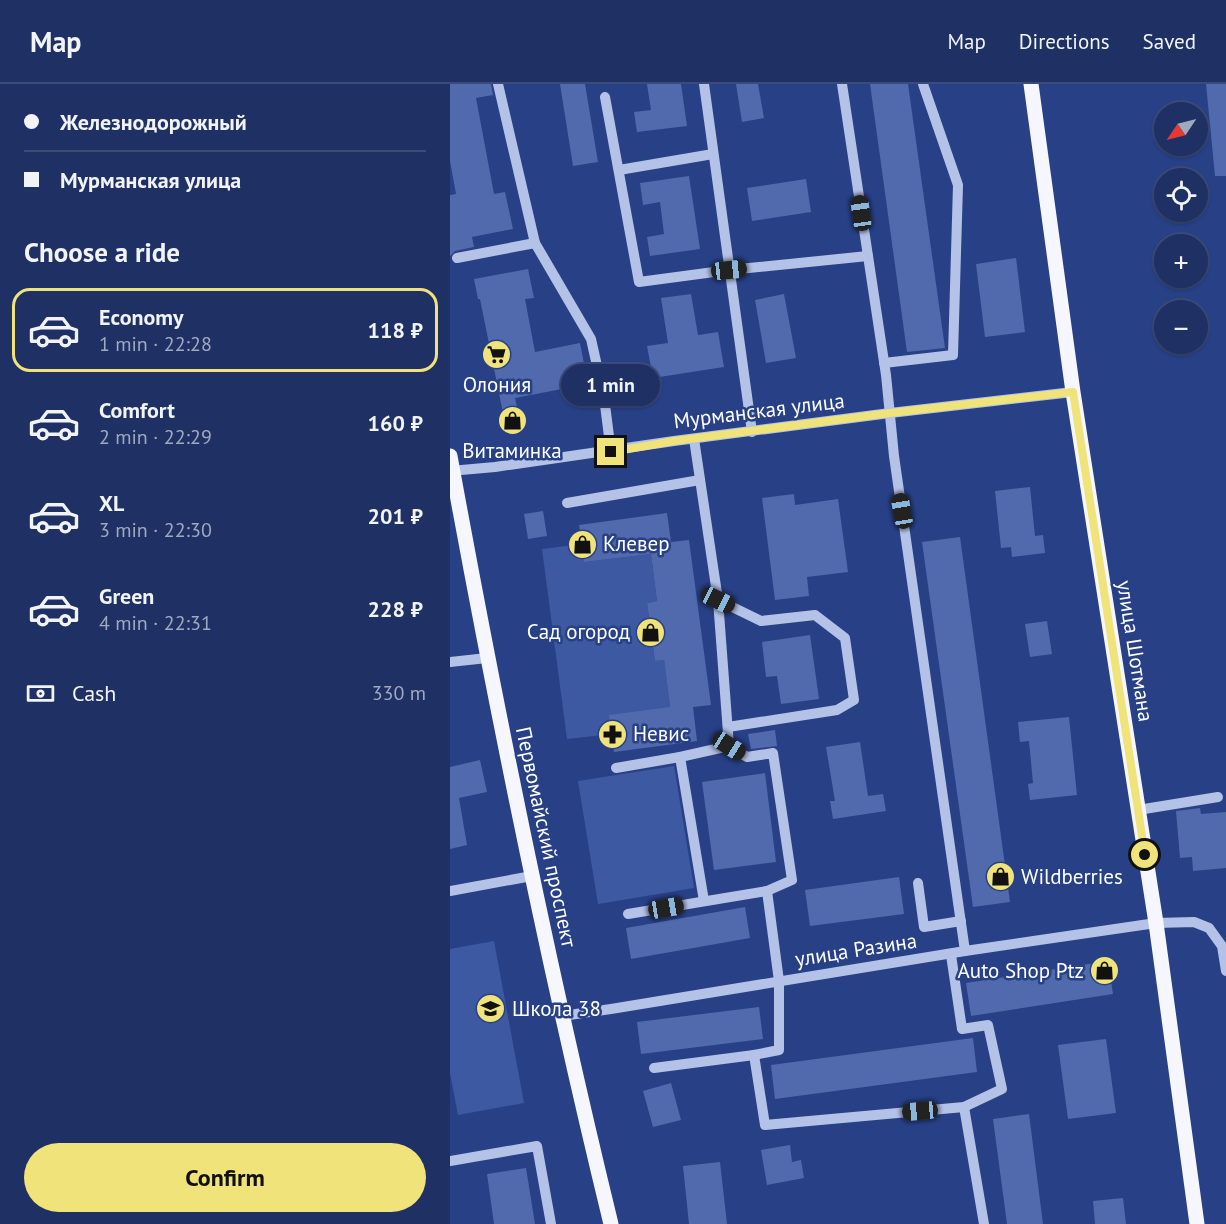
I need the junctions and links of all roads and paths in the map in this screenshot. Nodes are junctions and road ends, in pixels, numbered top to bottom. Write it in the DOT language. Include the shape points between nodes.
graph roads {
  1 [pos="498,84"];
  2 [pos="704,84"];
  3 [pos="842,84"];
  4 [pos="923,84"];
  5 [pos="1031,84"];
  6 [pos="605,97"];
  7 [pos="713,154"];
  8 [pos="619,170"];
  9 [pos="535,243"];
  10 [pos="868,256"];
  11 [pos="457,258"];
  12 [pos="729,270"];
  13 [pos="884,363"];
  14 [pos="1073,392"];
  15 [pos="890,413"];
  16 [pos="752,432"];
  17 [pos="694,439"];
  18 [pos="611,452"];
  19 [pos="451,466"];
  20 [pos="700,480"];
  21 [pos="567,503"];
  22 [pos="718,600"];
  23 [pos="487,658"];
  24 [pos="450,662"];
  25 [pos="728,727"];
  26 [pos="729,746"];
  27 [pos="680,757"];
  28 [pos="616,768"];
  29 [pos="1218,797"];
  30 [pos="1138,810"];
  31 [pos="532,876"];
  32 [pos="918,883"];
  33 [pos="450,891"];
  34 [pos="766,891"];
  35 [pos="704,901"];
  36 [pos="628,914"];
  37 [pos="961,921"];
  38 [pos="1156,922"];
  39 [pos="1224,942"];
  40 [pos="965,951"];
  41 [pos="951,955"];
  42 [pos="1226,971"];
  43 [pos="779,981"];
  44 [pos="562,1016"];
  45 [pos="754,1054"];
  46 [pos="654,1068"];
  47 [pos="964,1107"];
  48 [pos="450,1161"];
  49 [pos="551,1224"];
  50 [pos="611,1224"];
  51 [pos="984,1224"];
  52 [pos="1197,1224"];
  1 -- 9 [label="street"];
  2 -- 7 [label="street"];
  3 -- 10 [label="street"];
  4 -- 13 [label="street" via="958,185 953,355"];
  5 -- 14 [label="main road, улица Шотмана"];
  6 -- 8 [label="street"];
  7 -- 8 [label="street"];
  7 -- 12 [label="street"];
  8 -- 12 [label="street" via="639,282"];
  9 -- 11 [label="street"];
  9 -- 18 [label="street" via="591,339"];
  10 -- 12 [label="street"];
  10 -- 13 [label="street"];
  12 -- 16 [label="street"];
  13 -- 15 [label="street"];
  14 -- 15 [label="street, Мурманская улица"];
  14 -- 30 [label="main road, улица Шотмана"];
  15 -- 16 [label="street, Мурманская улица"];
  15 -- 37 [label="street"];
  16 -- 17 [label="street, Мурманская улица"];
  17 -- 18 [label="street, Мурманская улица"];
  17 -- 20 [label="street"];
  18 -- 19 [label="street, Мурманская улица"];
  19 -- 23 [label="main road, Первомайский проспект"];
  20 -- 21 [label="street"];
  20 -- 22 [label="street"];
  22 -- 25 [label="street"];
  22 -- 25 [label="street" via="761,621 815,615 844,638 854,700 837,710"];
  23 -- 24 [label="street"];
  23 -- 31 [label="main road, Первомайский проспект"];
  25 -- 26 [label="street"];
  26 -- 27 [label="street"];
  26 -- 34 [label="street" via="747,757 773,753 792,880"];
  27 -- 28 [label="street"];
  27 -- 35 [label="street"];
  29 -- 30 [label="street"];
  30 -- 38 [label="main road, улица Шотмана"];
  31 -- 33 [label="street"];
  31 -- 44 [label="main road, Первомайский проспект"];
  32 -- 37 [label="street" via="924,927"];
  34 -- 35 [label="street"];
  34 -- 43 [label="street"];
  35 -- 36 [label="street"];
  37 -- 40 [label="street"];
  38 -- 39 [label="street, улица Разина" via="1194,922 1209,928"];
  38 -- 40 [label="street, улица Разина"];
  38 -- 52 [label="main road, улица Шотмана"];
  39 -- 42 [label="street"];
  40 -- 41 [label="street, улица Разина"];
  41 -- 43 [label="street, улица Разина"];
  41 -- 47 [label="street" via="962,1029 988,1025 1002,1089"];
  43 -- 44 [label="street, улица Разина"];
  43 -- 45 [label="street" via="779,1050"];
  44 -- 50 [label="main road, Первомайский проспект"];
  45 -- 46 [label="street"];
  45 -- 47 [label="street" via="765,1125"];
  47 -- 51 [label="street"];
  48 -- 49 [label="street" via="537,1146"];
}
